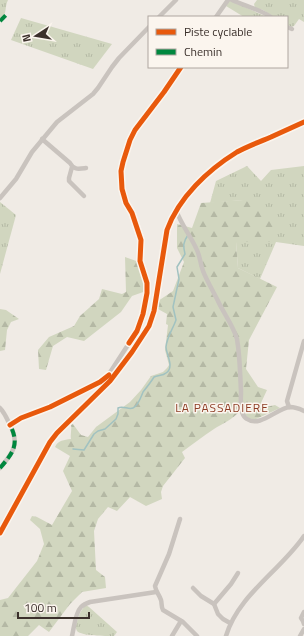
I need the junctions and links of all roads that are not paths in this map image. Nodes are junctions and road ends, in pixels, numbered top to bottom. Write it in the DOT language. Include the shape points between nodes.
graph roads {
  1 [pos="176,0"];
  2 [pos="228,0"];
  3 [pos="232,0"];
  4 [pos="160,16"];
  5 [pos="217,16"];
  6 [pos="269,16"];
  7 [pos="288,27"];
  8 [pos="148,28"];
  9 [pos="292,29"];
  10 [pos="180,68"];
  11 [pos="304,122"];
  12 [pos="42,139"];
  13 [pos="72,167"];
  14 [pos="86,168"];
  15 [pos="84,196"];
  16 [pos="0,198"];
  17 [pos="176,210"];
  18 [pos="304,341"];
  19 [pos="111,376"];
  20 [pos="289,407"];
  21 [pos="0,408"];
  22 [pos="304,412"];
  23 [pos="10,424"];
  24 [pos="0,468"];
  25 [pos="180,519"];
  26 [pos="0,533"];
  27 [pos="304,536"];
  28 [pos="302,543"];
  29 [pos="238,573"];
  30 [pos="193,588"];
  31 [pos="156,592"];
  32 [pos="214,604"];
  33 [pos="304,612"];
  34 [pos="181,621"];
  35 [pos="230,623"];
  36 [pos="304,624"];
  37 [pos="304,629"];
  38 [pos="72,636"];
  39 [pos="172,636"];
  40 [pos="196,636"];
  41 [pos="226,636"];
  42 [pos="300,636"];
  1 -- 4 [label="street"];
  2 -- 5 [label="street"];
  3 -- 6 [label="street"];
  7 -- 9 [label="street"];
  8 -- 12 [label="street" via="119,58 93,94 57,122"];
  10 -- 19 [label="street" via="135,130 123,162 122,189 140,236 140,261 147,283 147,293 137,331"];
  11 -- 17 [label="main road" via="228,158 194,187"];
  12 -- 13 [label="street"];
  12 -- 16 [label="street" via="16,179"];
  13 -- 14 [label="street"];
  13 -- 15 [label="street" via="69,181"];
  17 -- 19 [label="main road" via="167,230 152,318 144,334"];
  17 -- 20 [label="street" via="198,251 204,272 236,338 242,412 247,419 258,421"];
  18 -- 20 [label="street" via="287,401"];
  19 -- 23 [label="street"];
  19 -- 26 [label="main road" via="50,442"];
  20 -- 22 [label="street"];
  21 -- 23 [label="street"];
  23 -- 24 [label="street" via="15,439 14,448"];
  25 -- 31 [label="street" via="155,586"];
  27 -- 28 [label="street"];
  28 -- 35 [label="street" via="243,604"];
  29 -- 32 [label="street"];
  30 -- 32 [label="street"];
  31 -- 34 [label="street" via="162,610"];
  31 -- 38 [label="street" via="84,604 78,612"];
  32 -- 35 [label="street" via="218,614"];
  33 -- 36 [label="street" via="301,618"];
  34 -- 39 [label="street"];
  34 -- 40 [label="street"];
  35 -- 41 [label="street"];
  37 -- 42 [label="street"];
}
